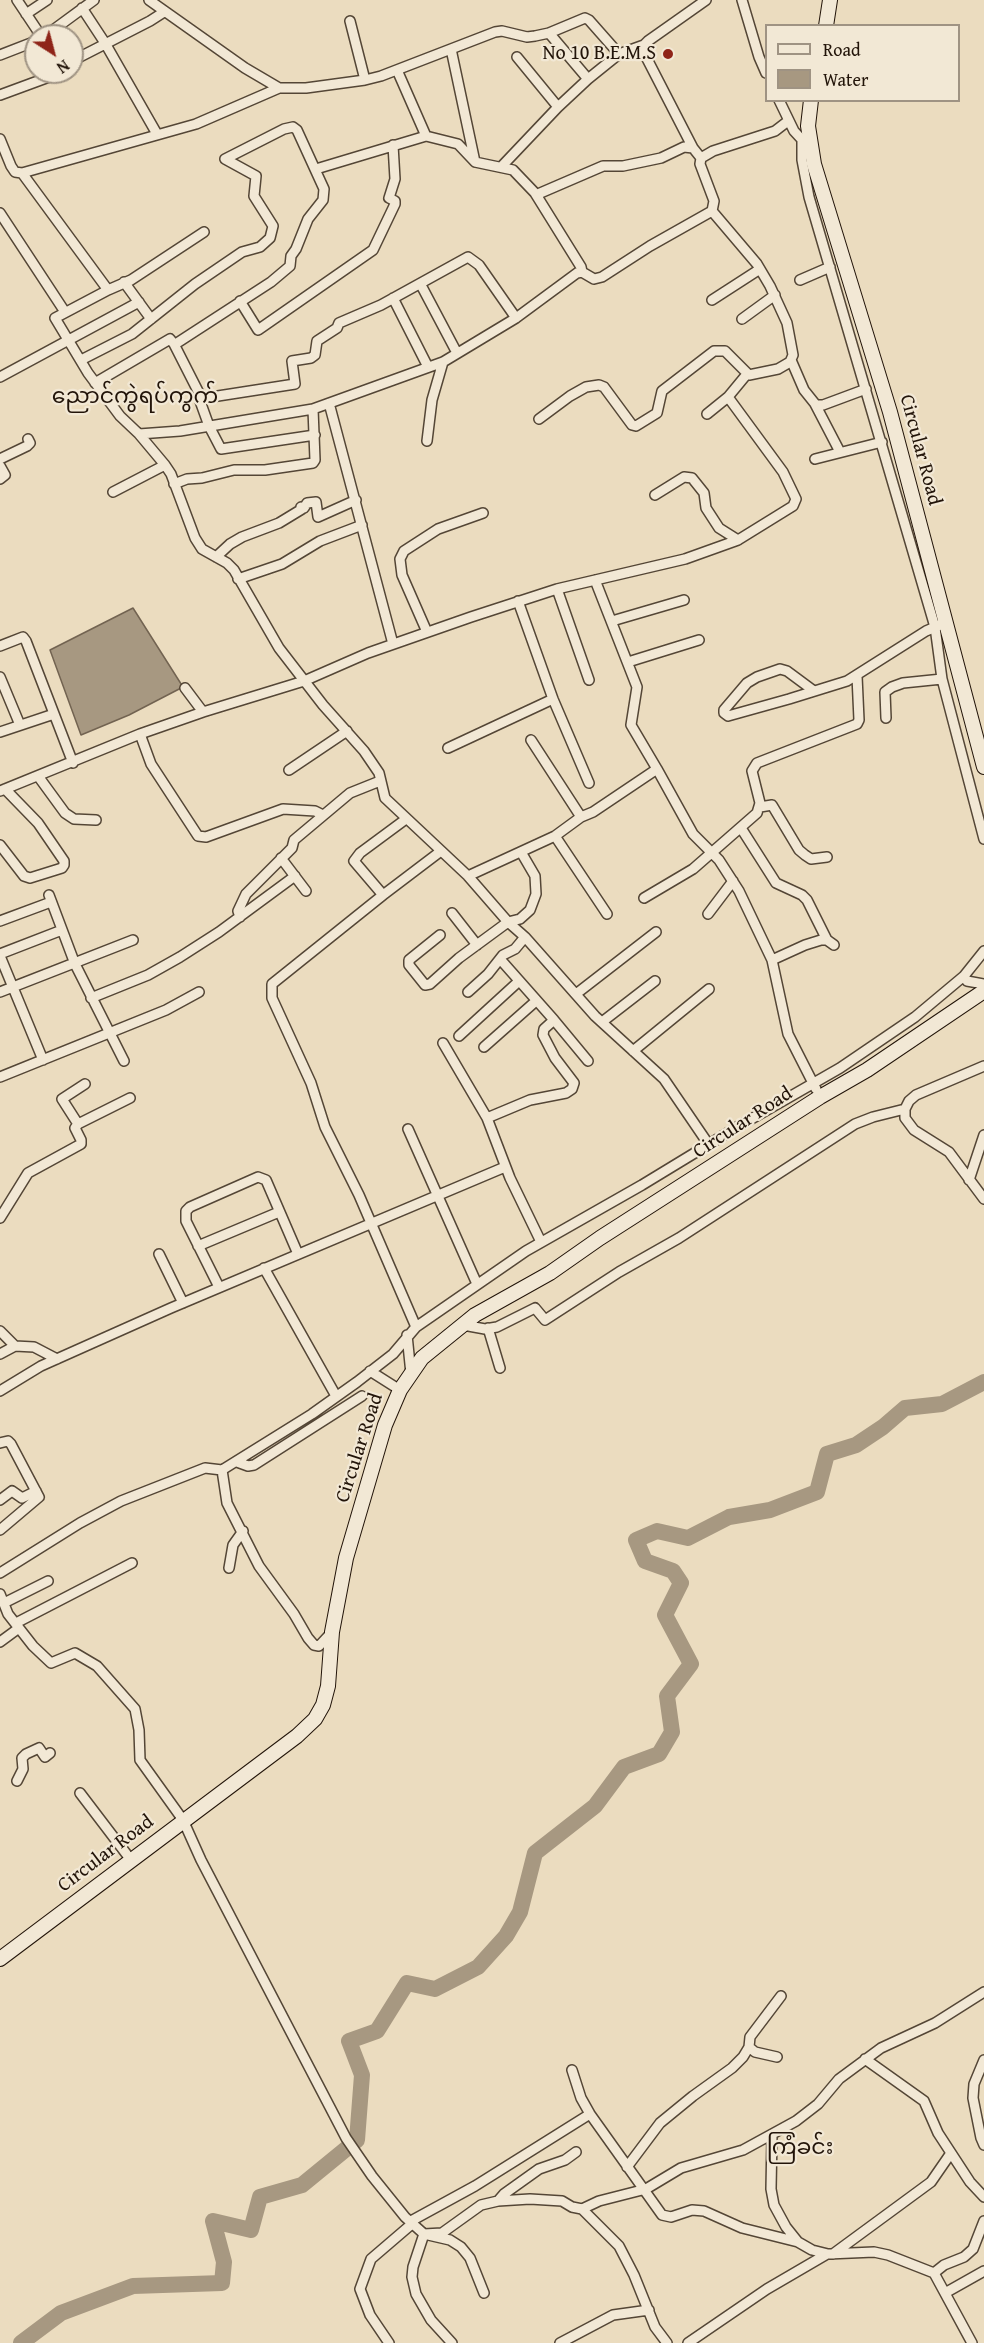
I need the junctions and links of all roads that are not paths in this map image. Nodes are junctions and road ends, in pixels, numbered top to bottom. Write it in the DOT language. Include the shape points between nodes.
graph roads {
  1 [pos="17,0"];
  2 [pos="47,0"];
  3 [pos="94,0"];
  4 [pos="149,0"];
  5 [pos="706,0"];
  6 [pos="741,0"];
  7 [pos="830,0"];
  8 [pos="82,8"];
  9 [pos="164,12"];
  10 [pos="26,14"];
  11 [pos="350,21"];
  12 [pos="34,24"];
  13 [pos="60,24"];
  14 [pos="826,24"];
  15 [pos="549,33"];
  16 [pos="105,43"];
  17 [pos="644,45"];
  18 [pos="24,46"];
  19 [pos="451,49"];
  20 [pos="84,54"];
  21 [pos="619,54"];
  22 [pos="0,55"];
  23 [pos="517,57"];
  24 [pos="396,70"];
  25 [pos="765,71"];
  26 [pos="588,79"];
  27 [pos="365,80"];
  28 [pos="30,84"];
  29 [pos="279,88"];
  30 [pos="0,95"];
  31 [pos="780,102"];
  32 [pos="811,102"];
  33 [pos="558,107"];
  34 [pos="788,121"];
  35 [pos="157,134"];
  36 [pos="426,136"];
  37 [pos="0,139"];
  38 [pos="806,144"];
  39 [pos="393,145"];
  40 [pos="693,148"];
  41 [pos="701,158"];
  42 [pos="475,162"];
  43 [pos="5,163"];
  44 [pos="502,166"];
  45 [pos="316,169"];
  46 [pos="22,173"];
  47 [pos="535,193"];
  48 [pos="712,211"];
  49 [pos="0,213"];
  50 [pos="204,232"];
  51 [pos="830,267"];
  52 [pos="760,269"];
  53 [pos="582,272"];
  54 [pos="800,280"];
  55 [pos="124,282"];
  56 [pos="421,285"];
  57 [pos="108,290"];
  58 [pos="775,295"];
  59 [pos="393,298"];
  60 [pos="712,300"];
  61 [pos="139,302"];
  62 [pos="240,302"];
  63 [pos="65,312"];
  64 [pos="516,318"];
  65 [pos="150,319"];
  66 [pos="742,319"];
  67 [pos="69,341"];
  68 [pos="174,344"];
  69 [pos="458,354"];
  70 [pos="81,360"];
  71 [pos="791,360"];
  72 [pos="443,362"];
  73 [pos="428,367"];
  74 [pos="747,374"];
  75 [pos="0,377"];
  76 [pos="95,383"];
  77 [pos="866,389"];
  78 [pos="728,397"];
  79 [pos="202,399"];
  80 [pos="329,403"];
  81 [pos="815,404"];
  82 [pos="313,409"];
  83 [pos="707,414"];
  84 [pos="539,419"];
  85 [pos="209,426"];
  86 [pos="140,434"];
  87 [pos="315,435"];
  88 [pos="28,438"];
  89 [pos="428,441"];
  90 [pos="882,442"];
  91 [pos="840,452"];
  92 [pos="0,459"];
  93 [pos="815,459"];
  94 [pos="165,465"];
  95 [pos="0,466"];
  96 [pos="0,479"];
  97 [pos="174,484"];
  98 [pos="113,492"];
  99 [pos="655,495"];
  100 [pos="356,500"];
  101 [pos="483,513"];
  102 [pos="362,525"];
  103 [pos="738,540"];
  104 [pos="216,557"];
  105 [pos="238,579"];
  106 [pos="595,580"];
  107 [pos="557,589"];
  108 [pos="684,600"];
  109 [pos="518,601"];
  110 [pos="612,621"];
  111 [pos="940,625"];
  112 [pos="427,632"];
  113 [pos="699,640"];
  114 [pos="393,644"];
  115 [pos="0,646"];
  116 [pos="628,662"];
  117 [pos="857,676"];
  118 [pos="0,677"];
  119 [pos="942,679"];
  120 [pos="589,680"];
  121 [pos="304,681"];
  122 [pos="185,688"];
  123 [pos="814,691"];
  124 [pos="553,699"];
  125 [pos="203,712"];
  126 [pos="54,714"];
  127 [pos="886,718"];
  128 [pos="20,725"];
  129 [pos="347,731"];
  130 [pos="0,732"];
  131 [pos="140,734"];
  132 [pos="531,740"];
  133 [pos="448,748"];
  134 [pos="73,762"];
  135 [pos="984,767"];
  136 [pos="657,769"];
  137 [pos="289,770"];
  138 [pos="38,776"];
  139 [pos="381,781"];
  140 [pos="589,783"];
  141 [pos="2,790"];
  142 [pos="760,807"];
  143 [pos="323,815"];
  144 [pos="581,817"];
  145 [pos="406,819"];
  146 [pos="96,820"];
  147 [pos="741,828"];
  148 [pos="555,836"];
  149 [pos="984,839"];
  150 [pos="0,845"];
  151 [pos="441,851"];
  152 [pos="521,852"];
  153 [pos="712,853"];
  154 [pos="826,857"];
  155 [pos="281,858"];
  156 [pos="295,876"];
  157 [pos="468,876"];
  158 [pos="733,881"];
  159 [pos="306,891"];
  160 [pos="383,895"];
  161 [pos="644,898"];
  162 [pos="452,913"];
  163 [pos="608,914"];
  164 [pos="708,914"];
  165 [pos="240,917"];
  166 [pos="0,921"];
  167 [pos="507,921"];
  168 [pos="62,930"];
  169 [pos="656,932"];
  170 [pos="440,935"];
  171 [pos="525,937"];
  172 [pos="133,940"];
  173 [pos="477,945"];
  174 [pos="984,951"];
  175 [pos="0,955"];
  176 [pos="500,959"];
  177 [pos="772,960"];
  178 [pos="75,964"];
  179 [pos="964,975"];
  180 [pos="655,981"];
  181 [pos="518,982"];
  182 [pos="984,984"];
  183 [pos="13,986"];
  184 [pos="709,989"];
  185 [pos="984,991"];
  186 [pos="0,992"];
  187 [pos="199,992"];
  188 [pos="468,992"];
  189 [pos="576,994"];
  190 [pos="91,998"];
  191 [pos="536,1001"];
  192 [pos="554,1020"];
  193 [pos="602,1022"];
  194 [pos="110,1034"];
  195 [pos="459,1036"];
  196 [pos="442,1043"];
  197 [pos="484,1047"];
  198 [pos="633,1051"];
  199 [pos="43,1060"];
  200 [pos="124,1061"];
  201 [pos="588,1061"];
  202 [pos="984,1066"];
  203 [pos="0,1077"];
  204 [pos="85,1084"];
  205 [pos="817,1090"];
  206 [pos="130,1098"];
  207 [pos="905,1109"];
  208 [pos="487,1118"];
  209 [pos="78,1124"];
  210 [pos="408,1129"];
  211 [pos="984,1135"];
  212 [pos="709,1145"];
  213 [pos="505,1167"];
  214 [pos="969,1180"];
  215 [pos="437,1195"];
  216 [pos="984,1199"];
  217 [pos="279,1212"];
  218 [pos="0,1218"];
  219 [pos="370,1224"];
  220 [pos="542,1242"];
  221 [pos="198,1246"];
  222 [pos="159,1254"];
  223 [pos="298,1254"];
  224 [pos="264,1268"];
  225 [pos="477,1284"];
  226 [pos="219,1287"];
  227 [pos="183,1303"];
  228 [pos="463,1325"];
  229 [pos="416,1327"];
  230 [pos="488,1328"];
  231 [pos="0,1331"];
  232 [pos="407,1335"];
  233 [pos="15,1346"];
  234 [pos="0,1354"];
  235 [pos="57,1359"];
  236 [pos="500,1368"];
  237 [pos="370,1371"];
  238 [pos="411,1374"];
  239 [pos="0,1390"];
  240 [pos="400,1390"];
  241 [pos="336,1396"];
  242 [pos="362,1396"];
  243 [pos="0,1443"];
  244 [pos="237,1462"];
  245 [pos="222,1470"];
  246 [pos="36,1491"];
  247 [pos="0,1500"];
  248 [pos="0,1530"];
  249 [pos="243,1531"];
  250 [pos="132,1563"];
  251 [pos="229,1568"];
  252 [pos="0,1573"];
  253 [pos="48,1581"];
  254 [pos="2,1598"];
  255 [pos="17,1626"];
  256 [pos="332,1632"];
  257 [pos="0,1642"];
  258 [pos="50,1753"];
  259 [pos="17,1781"];
  260 [pos="80,1793"];
  261 [pos="183,1820"];
  262 [pos="131,1860"];
  263 [pos="0,1959"];
  264 [pos="984,1992"];
  265 [pos="781,1996"];
  266 [pos="749,2047"];
  267 [pos="777,2057"];
  268 [pos="865,2059"];
  269 [pos="984,2060"];
  270 [pos="572,2070"];
  271 [pos="590,2114"];
  272 [pos="772,2136"];
  273 [pos="984,2145"];
  274 [pos="576,2152"];
  275 [pos="951,2153"];
  276 [pos="627,2167"];
  277 [pos="642,2190"];
  278 [pos="984,2197"];
  279 [pos="498,2201"];
  280 [pos="582,2209"];
  281 [pos="984,2221"];
  282 [pos="412,2222"];
  283 [pos="424,2234"];
  284 [pos="798,2242"];
  285 [pos="830,2254"];
  286 [pos="984,2271"];
  287 [pos="934,2273"];
  288 [pos="484,2293"];
  289 [pos="945,2293"];
  290 [pos="649,2310"];
  291 [pos="389,2343"];
  292 [pos="452,2343"];
  293 [pos="560,2343"];
  294 [pos="667,2343"];
  295 [pos="688,2343"];
  296 [pos="972,2343"];
  1 -- 10 [label="street"];
  2 -- 10 [label="street"];
  3 -- 8 [label="street"];
  4 -- 9 [label="street"];
  5 -- 17 [label="street"];
  6 -- 25 [label="street"];
  7 -- 14 [label="main road"];
  8 -- 13 [label="street"];
  8 -- 16 [label="street"];
  9 -- 16 [label="street"];
  9 -- 29 [label="street"];
  10 -- 12 [label="street"];
  11 -- 27 [label="street"];
  15 -- 19 [label="street" via="527,37 495,32"];
  15 -- 21 [label="street" via="585,18"];
  15 -- 26 [label="street"];
  16 -- 20 [label="street"];
  16 -- 35 [label="street"];
  17 -- 21 [label="street"];
  17 -- 40 [label="street" via="643,51"];
  18 -- 22 [label="street"];
  19 -- 24 [label="street"];
  19 -- 42 [label="street"];
  21 -- 26 [label="street"];
  23 -- 33 [label="street"];
  24 -- 27 [label="street"];
  24 -- 36 [label="street"];
  26 -- 33 [label="street"];
  27 -- 29 [label="street"];
  28 -- 30 [label="street"];
  29 -- 35 [label="street" via="196,123"];
  31 -- 34 [label="street"];
  32 -- 38 [label="main road, Circular Road"];
  33 -- 44 [label="street"];
  34 -- 38 [label="street"];
  34 -- 41 [label="street" via="775,131"];
  35 -- 46 [label="street"];
  36 -- 39 [label="street"];
  36 -- 42 [label="street" via="458,144"];
  37 -- 43 [label="street"];
  38 -- 51 [label="street" via="802,160 808,197"];
  38 -- 111 [label="main road, Circular Road" via="890,412"];
  39 -- 45 [label="street"];
  39 -- 62 [label="street" via="395,179 389,198 395,204 373,250 258,330"];
  40 -- 41 [label="street"];
  40 -- 47 [label="street" via="684,147 661,158 627,165 603,166"];
  41 -- 48 [label="street" via="714,205"];
  42 -- 44 [label="street"];
  43 -- 46 [label="street"];
  44 -- 47 [label="street" via="516,172"];
  45 -- 62 [label="street" via="324,189 323,200 308,219 290,266"];
  45 -- 65 [label="street" via="293,127 271,134 225,159 256,176 254,196 273,230 264,244 242,252"];
  46 -- 57 [label="street"];
  47 -- 53 [label="street"];
  48 -- 52 [label="street"];
  48 -- 53 [label="street" via="602,277 594,279"];
  49 -- 63 [label="street"];
  50 -- 55 [label="street"];
  51 -- 54 [label="street"];
  51 -- 77 [label="street"];
  52 -- 58 [label="street"];
  52 -- 60 [label="street"];
  53 -- 64 [label="street"];
  55 -- 57 [label="street"];
  55 -- 61 [label="street"];
  56 -- 59 [label="street"];
  56 -- 64 [label="street" via="456,262 472,258"];
  56 -- 69 [label="street"];
  57 -- 63 [label="street"];
  58 -- 66 [label="street"];
  58 -- 71 [label="street" via="787,323"];
  59 -- 73 [label="street"];
  59 -- 79 [label="street" via="339,323 317,340 311,358 292,361 295,384"];
  61 -- 65 [label="street"];
  61 -- 67 [label="street"];
  62 -- 68 [label="street"];
  63 -- 67 [label="street" via="55,318"];
  64 -- 69 [label="street"];
  65 -- 70 [label="street" via="132,334"];
  67 -- 70 [label="street"];
  67 -- 75 [label="street"];
  68 -- 76 [label="street" via="170,339"];
  68 -- 79 [label="street"];
  69 -- 72 [label="street"];
  70 -- 76 [label="street"];
  71 -- 74 [label="street" via="778,369"];
  71 -- 81 [label="street"];
  72 -- 73 [label="street"];
  72 -- 89 [label="street" via="432,400"];
  73 -- 80 [label="street"];
  74 -- 78 [label="street"];
  74 -- 84 [label="street" via="725,351 718,350 662,391 657,413 639,425 634,426 604,387 596,384 570,396"];
  76 -- 86 [label="street" via="120,416"];
  77 -- 81 [label="street" via="820,406"];
  77 -- 90 [label="street"];
  78 -- 83 [label="street"];
  78 -- 103 [label="street" via="783,472 796,499 793,506"];
  79 -- 85 [label="street"];
  80 -- 82 [label="street"];
  80 -- 100 [label="street"];
  81 -- 91 [label="street"];
  82 -- 85 [label="street"];
  82 -- 87 [label="street"];
  85 -- 86 [label="street"];
  85 -- 87 [label="street" via="224,450"];
  86 -- 94 [label="street"];
  87 -- 97 [label="street" via="315,460 310,465 234,470"];
  88 -- 92 [label="street" via="27,446"];
  90 -- 91 [label="street"];
  90 -- 111 [label="street"];
  91 -- 93 [label="street"];
  94 -- 97 [label="street"];
  94 -- 98 [label="street"];
  95 -- 96 [label="street" via="5,475"];
  97 -- 104 [label="street" via="195,538 202,549"];
  99 -- 103 [label="street" via="684,477 692,478 704,493 706,508 719,528"];
  100 -- 102 [label="street"];
  100 -- 104 [label="street" via="318,517 316,502 307,503 279,523 236,540"];
  101 -- 112 [label="street" via="438,529 404,551 400,559 402,574"];
  102 -- 105 [label="street" via="320,541 282,564"];
  102 -- 114 [label="street"];
  103 -- 106 [label="street" via="686,559"];
  104 -- 105 [label="street" via="227,563"];
  105 -- 121 [label="street" via="279,648"];
  106 -- 107 [label="street"];
  106 -- 110 [label="street"];
  107 -- 109 [label="street"];
  107 -- 120 [label="street"];
  108 -- 110 [label="street"];
  109 -- 112 [label="street"];
  109 -- 124 [label="street"];
  110 -- 116 [label="street"];
  111 -- 117 [label="street"];
  111 -- 119 [label="street"];
  111 -- 135 [label="main road, Circular Road"];
  112 -- 114 [label="street"];
  113 -- 116 [label="street"];
  114 -- 121 [label="street"];
  115 -- 126 [label="street" via="23,637 31,648"];
  116 -- 136 [label="street" via="637,687 631,725"];
  117 -- 123 [label="street"];
  117 -- 142 [label="street" via="857,724 765,758 753,767"];
  118 -- 128 [label="street"];
  119 -- 127 [label="street" via="892,687 885,692"];
  119 -- 149 [label="street"];
  121 -- 125 [label="street"];
  121 -- 129 [label="street"];
  122 -- 125 [label="street"];
  123 -- 123 [label="street" via="728,716 724,713 747,683 780,669"];
  124 -- 133 [label="street"];
  124 -- 140 [label="street"];
  125 -- 131 [label="street"];
  126 -- 128 [label="street"];
  126 -- 134 [label="street"];
  128 -- 130 [label="street"];
  129 -- 137 [label="street"];
  129 -- 139 [label="street"];
  131 -- 134 [label="street"];
  131 -- 143 [label="street" via="151,764 198,836 206,837 283,809"];
  132 -- 144 [label="street"];
  134 -- 138 [label="street"];
  136 -- 144 [label="street"];
  136 -- 153 [label="street" via="693,834"];
  138 -- 141 [label="street"];
  138 -- 146 [label="street" via="64,813 74,819"];
  139 -- 143 [label="street" via="350,793"];
  139 -- 145 [label="street" via="385,798"];
  141 -- 150 [label="street" via="38,823 64,864 30,878 24,876"];
  142 -- 147 [label="street"];
  142 -- 154 [label="street" via="772,805 805,855 811,859"];
  143 -- 155 [label="street" via="294,840 292,848"];
  144 -- 148 [label="street"];
  145 -- 151 [label="street"];
  145 -- 160 [label="street" via="354,861"];
  147 -- 153 [label="street"];
  147 -- 177 [label="street" via="776,883 807,900 831,943 805,945"];
  148 -- 152 [label="street"];
  148 -- 163 [label="street"];
  151 -- 157 [label="street"];
  151 -- 160 [label="street"];
  152 -- 157 [label="street"];
  152 -- 167 [label="street" via="535,876 536,894 530,910 520,919"];
  153 -- 158 [label="street"];
  153 -- 161 [label="street"];
  155 -- 156 [label="street"];
  155 -- 165 [label="street" via="246,894 238,911"];
  156 -- 159 [label="street"];
  156 -- 165 [label="street"];
  157 -- 167 [label="street"];
  158 -- 164 [label="street"];
  158 -- 177 [label="street"];
  160 -- 219 [label="street" via="272,984 272,998"];
  162 -- 173 [label="street"];
  165 -- 190 [label="street" via="148,975"];
  166 -- 168 [label="street" via="50,898"];
  167 -- 171 [label="street"];
  167 -- 173 [label="street"];
  168 -- 175 [label="street"];
  168 -- 178 [label="street"];
  169 -- 189 [label="street"];
  170 -- 173 [label="street" via="409,960 425,985"];
  171 -- 176 [label="street"];
  171 -- 189 [label="street"];
  172 -- 178 [label="street"];
  174 -- 179 [label="street"];
  175 -- 183 [label="street"];
  176 -- 181 [label="street"];
  176 -- 188 [label="street"];
  177 -- 205 [label="street" via="788,1034"];
  178 -- 183 [label="street"];
  178 -- 190 [label="street"];
  179 -- 182 [label="street" via="967,981"];
  179 -- 205 [label="street"];
  180 -- 193 [label="street"];
  181 -- 191 [label="street"];
  181 -- 195 [label="street"];
  183 -- 186 [label="street"];
  183 -- 199 [label="street"];
  184 -- 198 [label="street"];
  185 -- 205 [label="main road, Circular Road" via="867,1070"];
  187 -- 194 [label="street"];
  189 -- 193 [label="street"];
  190 -- 194 [label="street"];
  191 -- 192 [label="street"];
  191 -- 197 [label="street"];
  192 -- 201 [label="street"];
  192 -- 208 [label="street" via="543,1035 574,1083 572,1089 530,1100"];
  193 -- 198 [label="street"];
  194 -- 199 [label="street"];
  194 -- 200 [label="street"];
  196 -- 208 [label="street"];
  198 -- 212 [label="street" via="664,1078"];
  199 -- 203 [label="street"];
  202 -- 207 [label="street" via="916,1095"];
  204 -- 209 [label="street" via="62,1099"];
  205 -- 212 [label="street" via="739,1126"];
  205 -- 228 [label="main road, Circular Road" via="550,1273"];
  206 -- 209 [label="street"];
  207 -- 214 [label="street" via="905,1118 914,1130 949,1152"];
  207 -- 230 [label="street" via="855,1124 545,1320 535,1308"];
  208 -- 213 [label="street"];
  209 -- 218 [label="street" via="75,1128 81,1144 28,1173"];
  210 -- 215 [label="street"];
  211 -- 214 [label="street"];
  212 -- 220 [label="street"];
  213 -- 215 [label="street"];
  213 -- 220 [label="street"];
  214 -- 216 [label="street"];
  215 -- 219 [label="street"];
  215 -- 225 [label="street"];
  217 -- 221 [label="street"];
  217 -- 221 [label="street" via="266,1180 258,1177 186,1211 186,1221"];
  217 -- 223 [label="street"];
  219 -- 223 [label="street"];
  219 -- 229 [label="street"];
  220 -- 225 [label="street"];
  221 -- 226 [label="street"];
  222 -- 227 [label="street"];
  223 -- 224 [label="street"];
  224 -- 226 [label="street"];
  224 -- 241 [label="street"];
  225 -- 229 [label="street"];
  226 -- 227 [label="street"];
  227 -- 235 [label="street"];
  228 -- 230 [label="street"];
  228 -- 238 [label="main road, Circular Road" via="422,1358"];
  229 -- 232 [label="street"];
  230 -- 236 [label="street"];
  231 -- 233 [label="street"];
  232 -- 237 [label="street" via="393,1353"];
  232 -- 238 [label="street"];
  233 -- 234 [label="street"];
  233 -- 235 [label="street" via="34,1347"];
  235 -- 239 [label="street"];
  237 -- 240 [label="street"];
  237 -- 241 [label="street"];
  238 -- 240 [label="main road, Circular Road"];
  240 -- 256 [label="main road, Circular Road" via="385,1425 346,1558"];
  241 -- 244 [label="street"];
  242 -- 244 [label="street" via="254,1465"];
  243 -- 246 [label="street" via="8,1441"];
  244 -- 245 [label="street"];
  245 -- 249 [label="street" via="227,1503"];
  245 -- 252 [label="street" via="205,1468 121,1501"];
  246 -- 247 [label="street" via="22,1498 12,1491"];
  246 -- 248 [label="street" via="37,1500"];
  249 -- 251 [label="street" via="233,1545"];
  249 -- 256 [label="street" via="260,1566 314,1645 319,1646"];
  250 -- 255 [label="street"];
  253 -- 254 [label="street"];
  254 -- 255 [label="street"];
  255 -- 257 [label="street"];
  255 -- 261 [label="street" via="51,1664 75,1653 97,1665 135,1709 140,1760"];
  256 -- 261 [label="main road, Circular Road" via="328,1686 315,1719"];
  258 -- 259 [label="street" via="45,1756 39,1748 26,1754"];
  260 -- 262 [label="street"];
  261 -- 262 [label="main road, Circular Road"];
  261 -- 282 [label="street" via="346,2138 381,2188"];
  262 -- 263 [label="main road, Circular Road"];
  264 -- 268 [label="street"];
  265 -- 266 [label="street" via="750,2037"];
  266 -- 267 [label="street"];
  266 -- 276 [label="street" via="732,2068 660,2123"];
  268 -- 272 [label="street" via="839,2079 818,2104"];
  268 -- 275 [label="street" via="924,2101"];
  269 -- 273 [label="street" via="973,2098"];
  270 -- 271 [label="street"];
  271 -- 276 [label="street"];
  271 -- 282 [label="street"];
  272 -- 277 [label="street" via="724,2157 681,2168"];
  272 -- 284 [label="street" via="774,2205"];
  274 -- 279 [label="street" via="539,2169"];
  275 -- 278 [label="street"];
  275 -- 285 [label="street" via="931,2182"];
  276 -- 277 [label="street"];
  277 -- 280 [label="street"];
  277 -- 284 [label="street" via="666,2217 704,2211 742,2228"];
  279 -- 280 [label="street" via="562,2201"];
  279 -- 283 [label="street" via="482,2205 442,2233"];
  280 -- 290 [label="street" via="619,2246"];
  281 -- 287 [label="street" via="973,2249"];
  282 -- 283 [label="street"];
  282 -- 291 [label="street" via="371,2259 360,2289 370,2315"];
  283 -- 288 [label="street" via="461,2247 470,2258"];
  283 -- 292 [label="street" via="412,2277 416,2294 431,2320"];
  284 -- 285 [label="street"];
  285 -- 287 [label="street" via="874,2252"];
  285 -- 295 [label="street" via="767,2289"];
  286 -- 289 [label="street"];
  287 -- 289 [label="street"];
  289 -- 296 [label="street"];
  290 -- 293 [label="street" via="613,2315"];
  290 -- 294 [label="street"];
}
